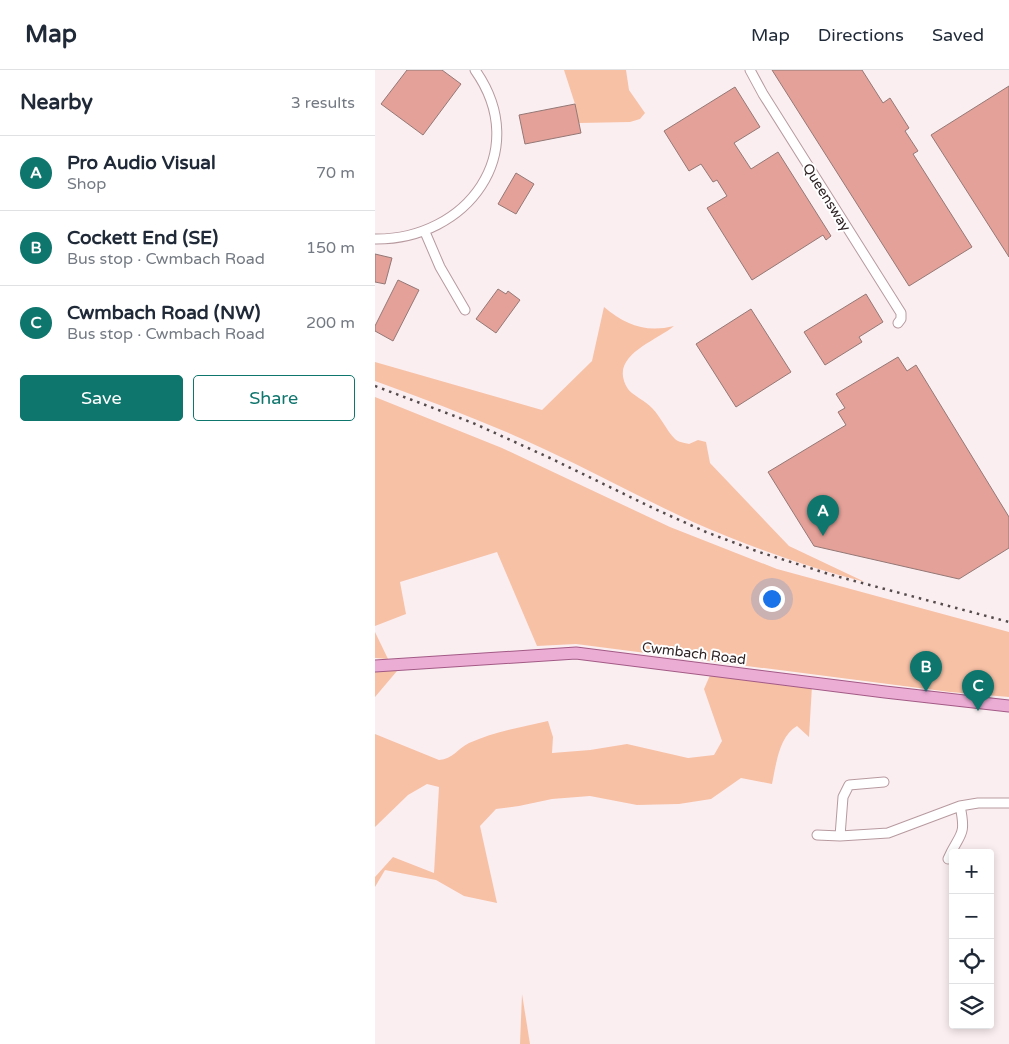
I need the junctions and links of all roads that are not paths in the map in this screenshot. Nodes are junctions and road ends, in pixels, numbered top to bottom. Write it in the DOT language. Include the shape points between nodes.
graph roads {
  1 [pos="475,70"];
  2 [pos="750,70"];
  3 [pos="425,232"];
  4 [pos="375,239"];
  5 [pos="465,310"];
  6 [pos="898,323"];
  7 [pos="375,666"];
  8 [pos="1009,706"];
  9 [pos="884,782"];
  10 [pos="1009,803"];
  11 [pos="960,806"];
  12 [pos="817,835"];
  13 [pos="840,836"];
  14 [pos="948,859"];
  1 -- 3 [label="street" via="484,84 495,116 496,146 491,169 464,206"];
  2 -- 6 [label="street, Queensway" via="901,313"];
  3 -- 4 [label="street"];
  3 -- 5 [label="street" via="440,267"];
  7 -- 8 [label="main road, Cwmbach Road" via="576,653"];
  9 -- 13 [label="street" via="849,785 843,798"];
  10 -- 11 [label="street"];
  11 -- 13 [label="street" via="888,833"];
  11 -- 14 [label="street" via="964,822 962,836"];
  12 -- 13 [label="street"];
}
